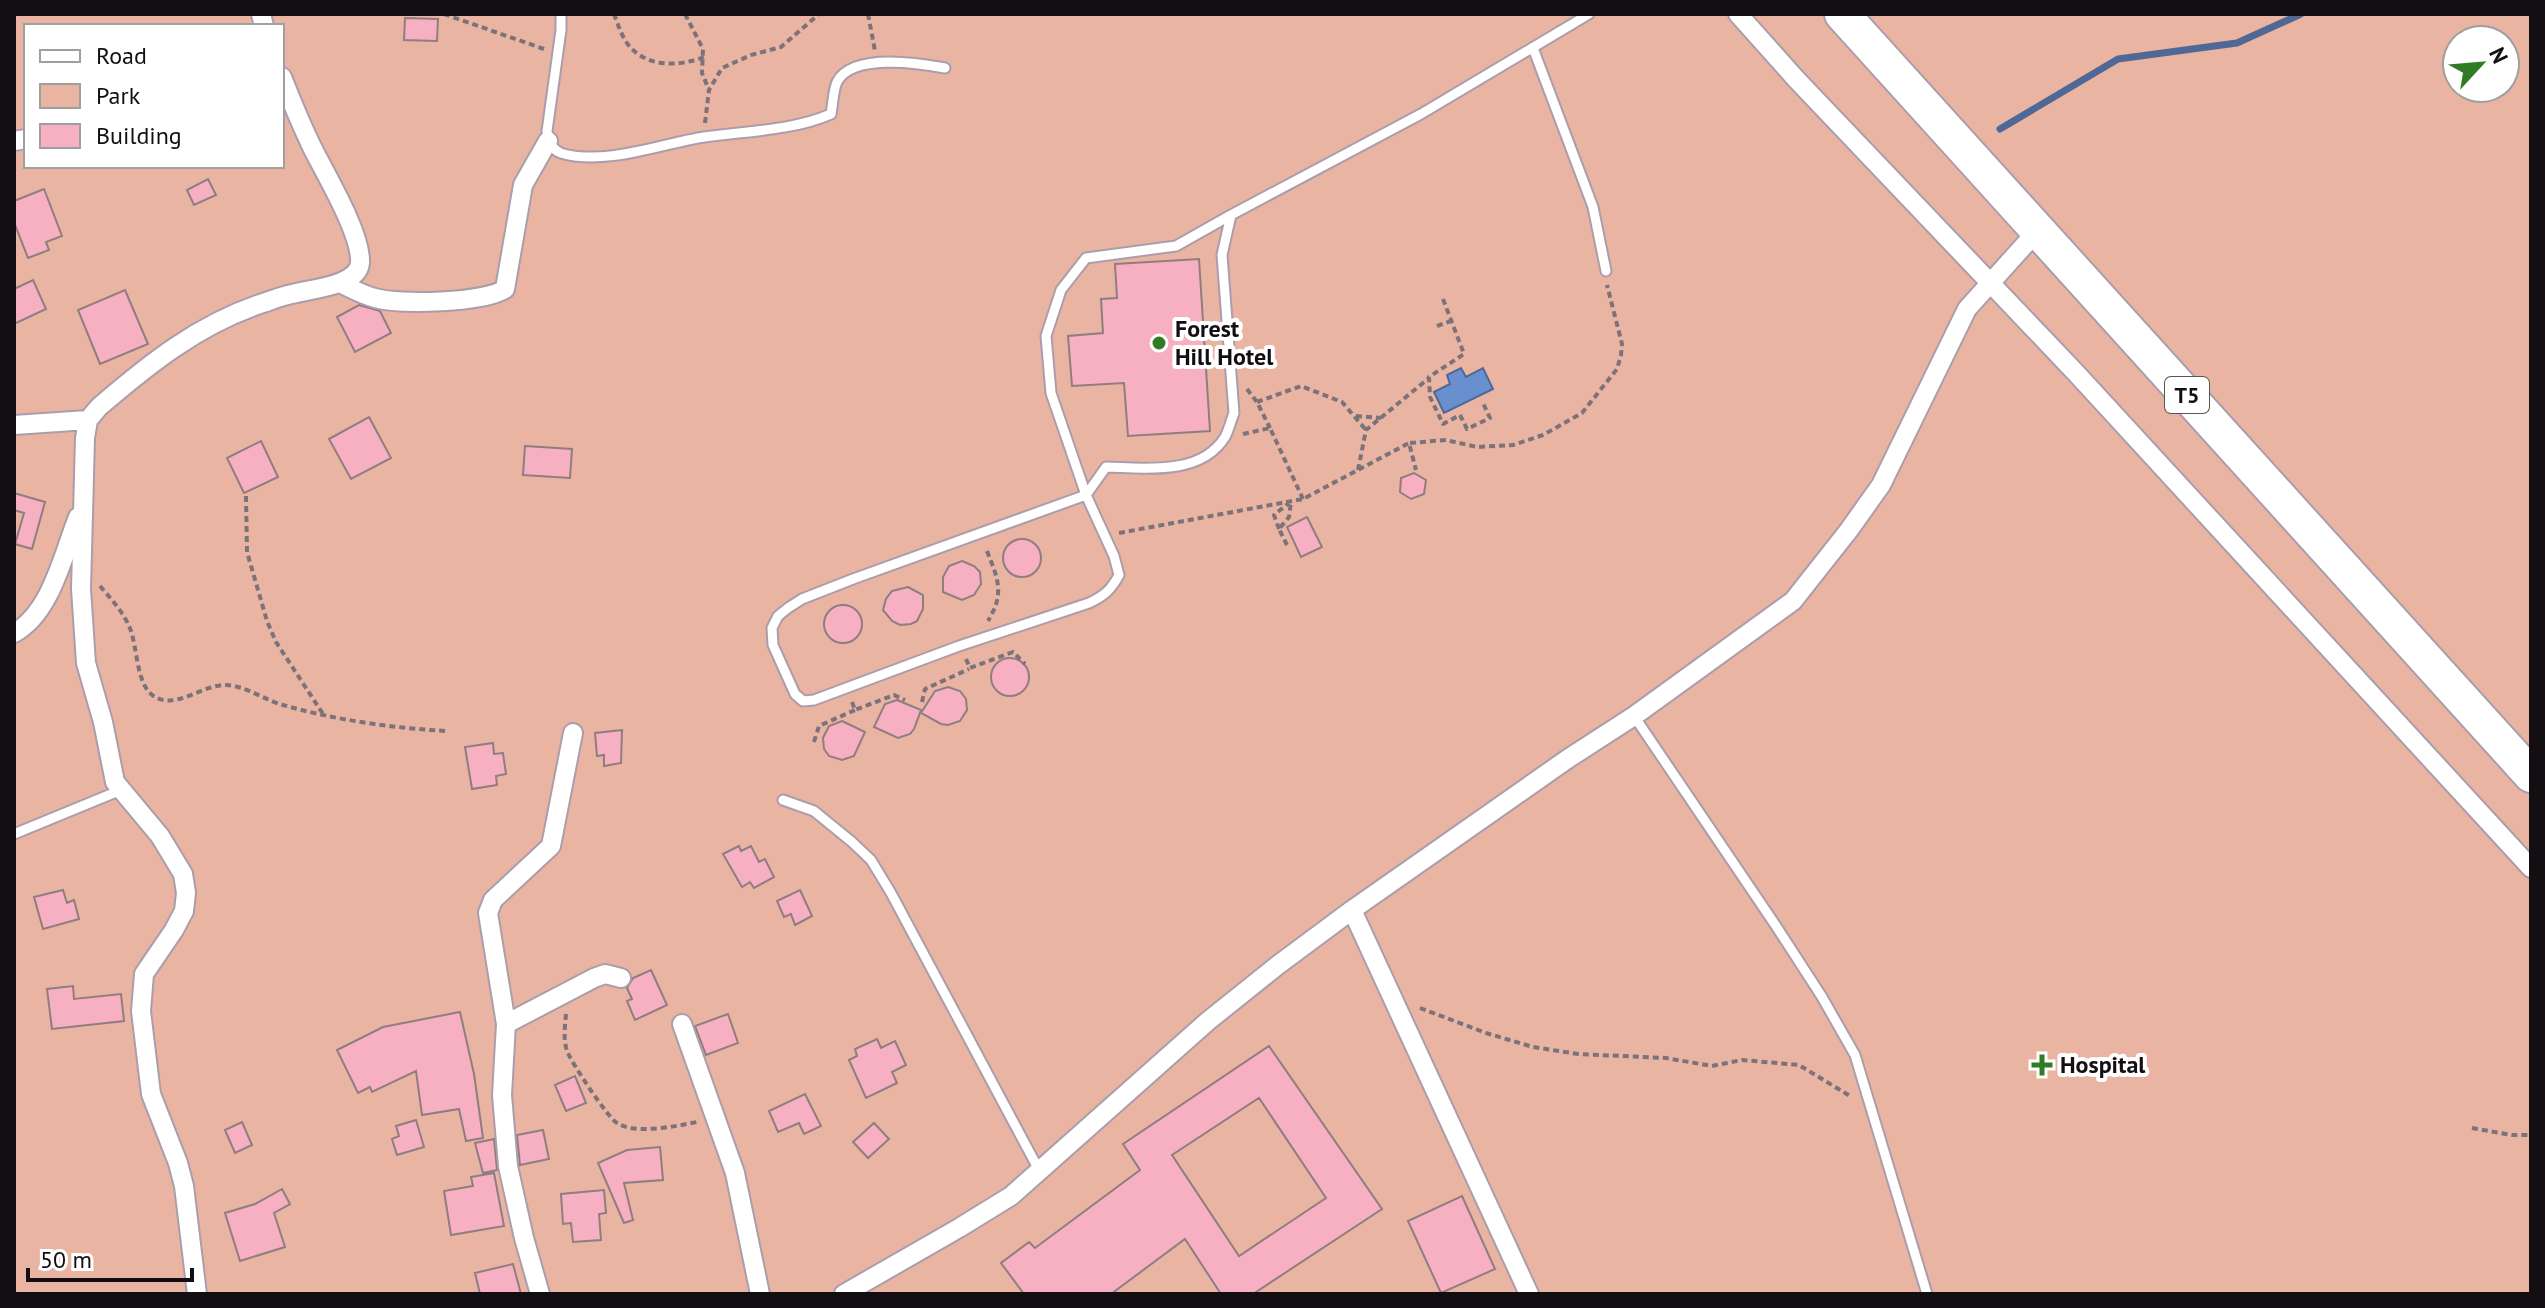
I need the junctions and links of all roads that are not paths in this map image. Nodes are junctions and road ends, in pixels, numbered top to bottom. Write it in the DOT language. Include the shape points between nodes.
graph roads {
  1 [pos="561,14"];
  2 [pos="1589,14"];
  3 [pos="1738,14"];
  4 [pos="1842,14"];
  5 [pos="1533,48"];
  6 [pos="945,68"];
  7 [pos="284,82"];
  8 [pos="548,141"];
  9 [pos="1231,215"];
  10 [pos="2038,230"];
  11 [pos="1606,271"];
  12 [pos="340,283"];
  13 [pos="1989,283"];
  14 [pos="88,420"];
  15 [pos="14,425"];
  16 [pos="1086,495"];
  17 [pos="83,503"];
  18 [pos="14,633"];
  19 [pos="1634,716"];
  20 [pos="573,733"];
  21 [pos="2531,775"];
  22 [pos="121,790"];
  23 [pos="783,800"];
  24 [pos="14,834"];
  25 [pos="2531,868"];
  26 [pos="1352,910"];
  27 [pos="621,978"];
  28 [pos="506,1024"];
  29 [pos="682,1024"];
  30 [pos="1039,1170"];
  31 [pos="197,1294"];
  32 [pos="540,1294"];
  33 [pos="760,1294"];
  34 [pos="844,1294"];
  35 [pos="1529,1294"];
  36 [pos="1927,1294"];
  1 -- 8 [label="lane"];
  2 -- 5 [label="lane"];
  3 -- 13 [label="street"];
  4 -- 10 [label="highway, T5"];
  5 -- 9 [label="lane"];
  5 -- 11 [label="lane" via="1593,207"];
  6 -- 8 [label="lane" via="918,63 860,65 837,83 831,114 818,120 597,158 561,153"];
  7 -- 12 [label="street" via="358,248 356,273"];
  8 -- 12 [label="street" via="523,185 505,289 474,299 388,301"];
  9 -- 16 [label="lane" via="1222,255 1234,413 1225,437 1188,465 1106,467"];
  9 -- 16 [label="lane" via="1176,246 1086,258 1061,290 1046,336 1051,393"];
  10 -- 13 [label="street"];
  10 -- 21 [label="highway, T5"];
  12 -- 14 [label="street" via="291,294 207,326 127,383"];
  13 -- 19 [label="street" via="1962,320 1881,485 1813,578 1793,601"];
  13 -- 25 [label="street"];
  14 -- 15 [label="street"];
  14 -- 17 [label="street"];
  16 -- 16 [label="lane" via="1119,575 1104,597 814,700 803,701 795,694 773,645 772,628 778,616 802,599"];
  17 -- 18 [label="street" via="47,600"];
  17 -- 22 [label="street" via="86,663 112,774"];
  19 -- 26 [label="street"];
  19 -- 36 [label="lane" via="1855,1055"];
  20 -- 28 [label="street" via="551,846 489,907"];
  22 -- 24 [label="lane"];
  22 -- 31 [label="street" via="160,836 183,874 186,893 184,911 144,974 141,1011 151,1094 184,1186"];
  23 -- 30 [label="lane" via="814,811 871,860"];
  26 -- 30 [label="street" via="1208,1021"];
  26 -- 35 [label="street"];
  27 -- 28 [label="street" via="605,974"];
  28 -- 32 [label="street" via="502,1095 508,1166"];
  29 -- 33 [label="street" via="735,1173"];
  30 -- 34 [label="street" via="998,1204"];
}
